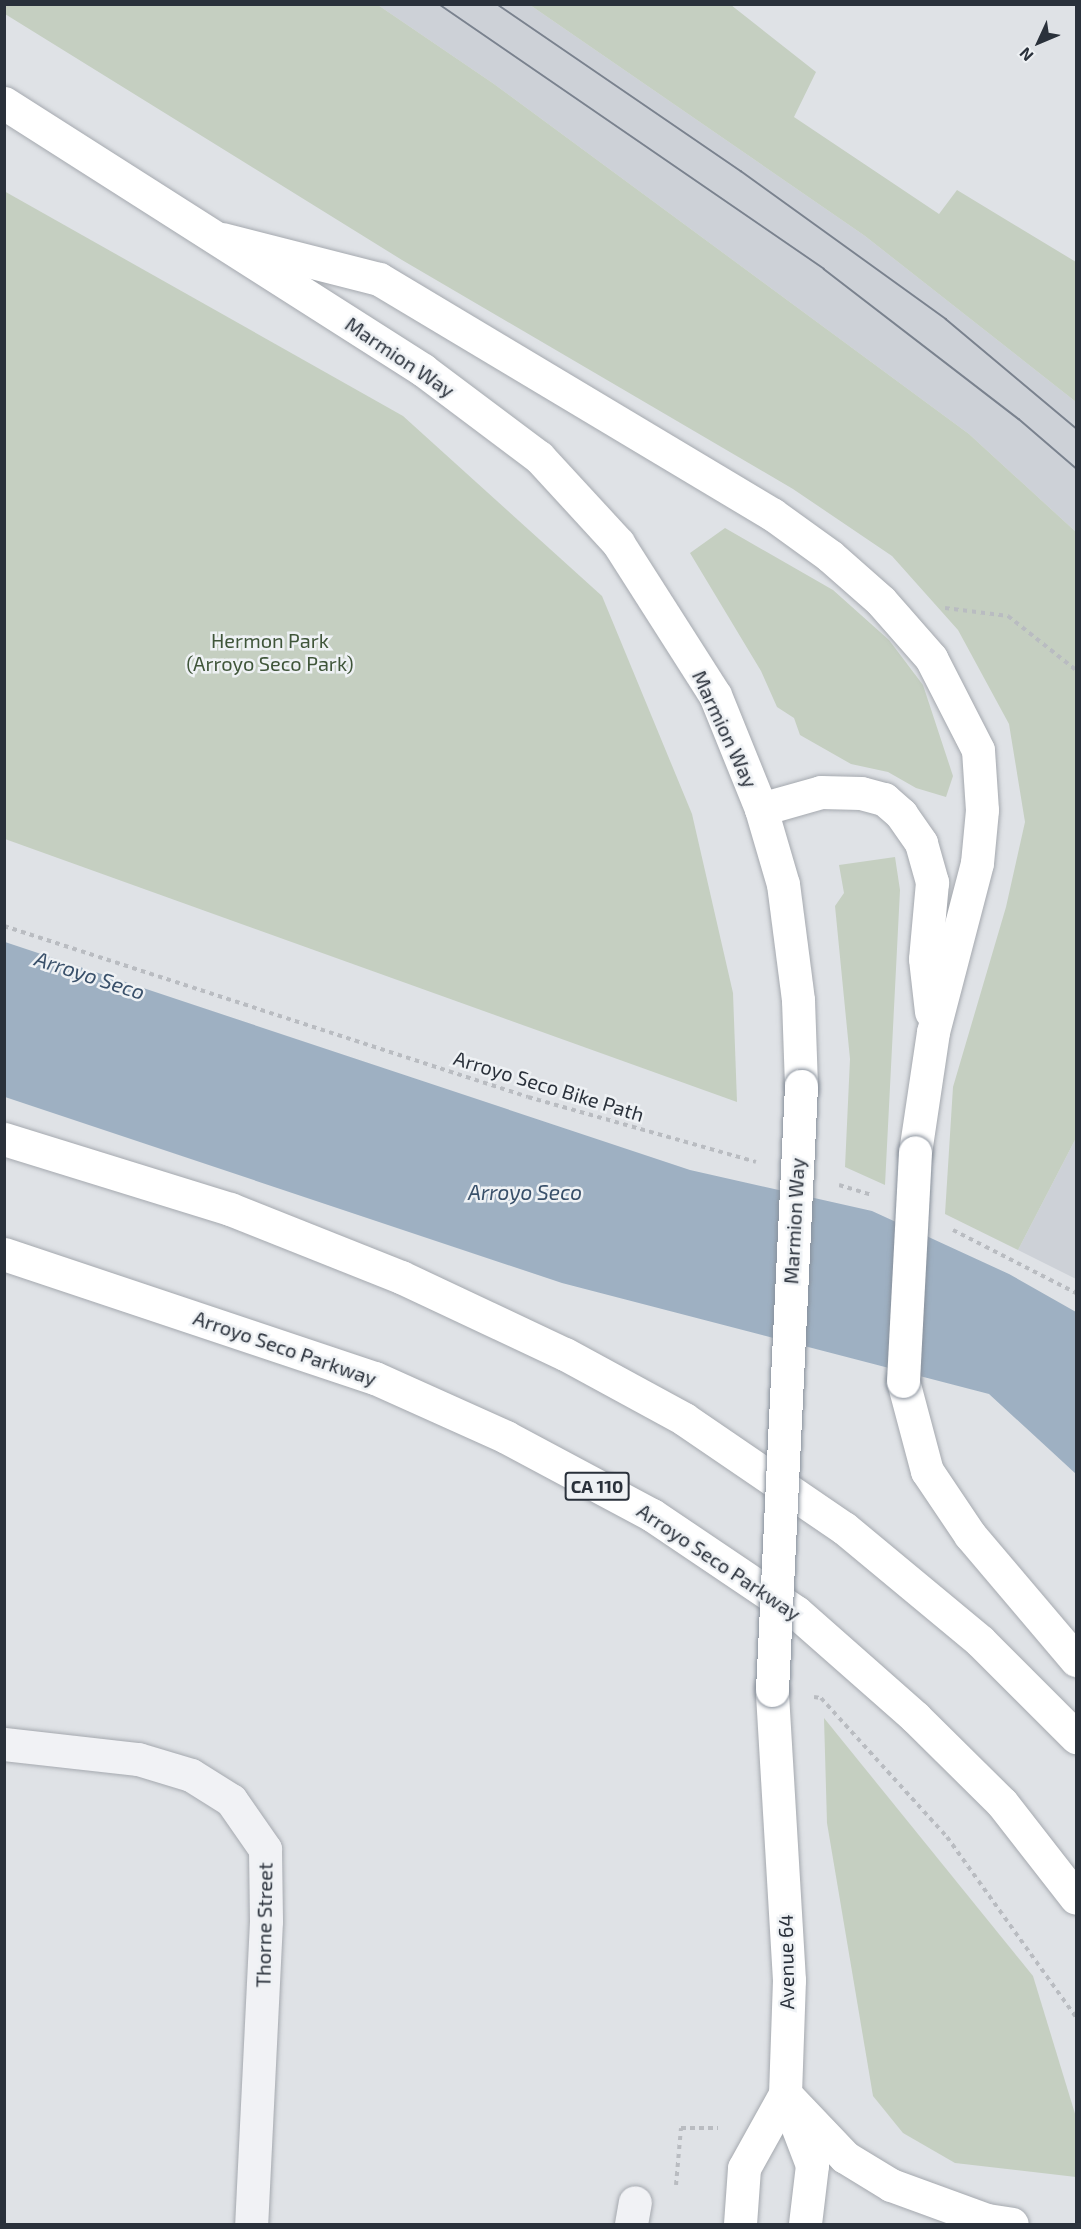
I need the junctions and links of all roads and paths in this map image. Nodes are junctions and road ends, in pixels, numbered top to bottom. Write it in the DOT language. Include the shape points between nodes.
graph roads {
  1 [pos="4,103"];
  2 [pos="222,239"];
  3 [pos="881,601"];
  4 [pos="1077,670"];
  5 [pos="761,809"];
  6 [pos="4,926"];
  7 [pos="933,1032"];
  8 [pos="4,1139"];
  9 [pos="764,1164"];
  10 [pos="831,1183"];
  11 [pos="875,1197"];
  12 [pos="948,1228"];
  13 [pos="4,1254"];
  14 [pos="1077,1293"];
  15 [pos="1077,1660"];
  16 [pos="772,1690"];
  17 [pos="1077,1737"];
  18 [pos="4,1744"];
  19 [pos="1077,1898"];
  20 [pos="1077,2017"];
  21 [pos="785,2094"];
  22 [pos="766,2128"];
  23 [pos="675,2195"];
  24 [pos="1000,2222"];
  25 [pos="251,2224"];
  26 [pos="740,2224"];
  27 [pos="805,2224"];
  28 [pos="953,2224"];
  1 -- 2 [label="main road, Marmion Way"];
  2 -- 3 [label="main road" via="379,279 772,514 830,556"];
  2 -- 5 [label="main road, Marmion Way" via="423,370 540,457 618,543 662,608 715,695"];
  3 -- 4 [label="path" via="1008,615"];
  3 -- 7 [label="main road" via="931,658 978,750 982,810 977,863"];
  5 -- 7 [label="main road" via="821,792 861,792 884,799 901,814 921,843 932,882 925,959"];
  5 -- 16 [label="main road, Marmion Way, bridge" via="783,884 798,1000 801,1086"];
  6 -- 9 [label="path, Arroyo Seco Bike Path" via="528,1097"];
  7 -- 15 [label="main road, bridge" via="915,1152 903,1381 927,1472 970,1535"];
  8 -- 17 [label="main road" via="230,1209 401,1277 565,1354 684,1419 844,1528 980,1641"];
  10 -- 11 [label="path"];
  12 -- 14 [label="path"];
  13 -- 19 [label="main road, Arroyo Seco Parkway / CA 110" via="375,1378 506,1437 651,1515 796,1612 915,1717 1002,1803"];
  16 -- 20 [label="path" via="821,1698 947,1837"];
  16 -- 21 [label="main road, Avenue 64" via="789,1980"];
  18 -- 25 [label="street, Thorne Street" via="138,1759 191,1775 231,1800 265,1849 266,1921"];
  21 -- 22 [label="main road, Avenue 64"];
  21 -- 24 [label="main road" via="845,2157 891,2185"];
  21 -- 27 [label="main road" via="812,2165"];
  22 -- 23 [label="path" via="681,2128"];
  22 -- 26 [label="main road, Avenue 64" via="744,2168"];
  24 -- 28 [label="main road"];
}
